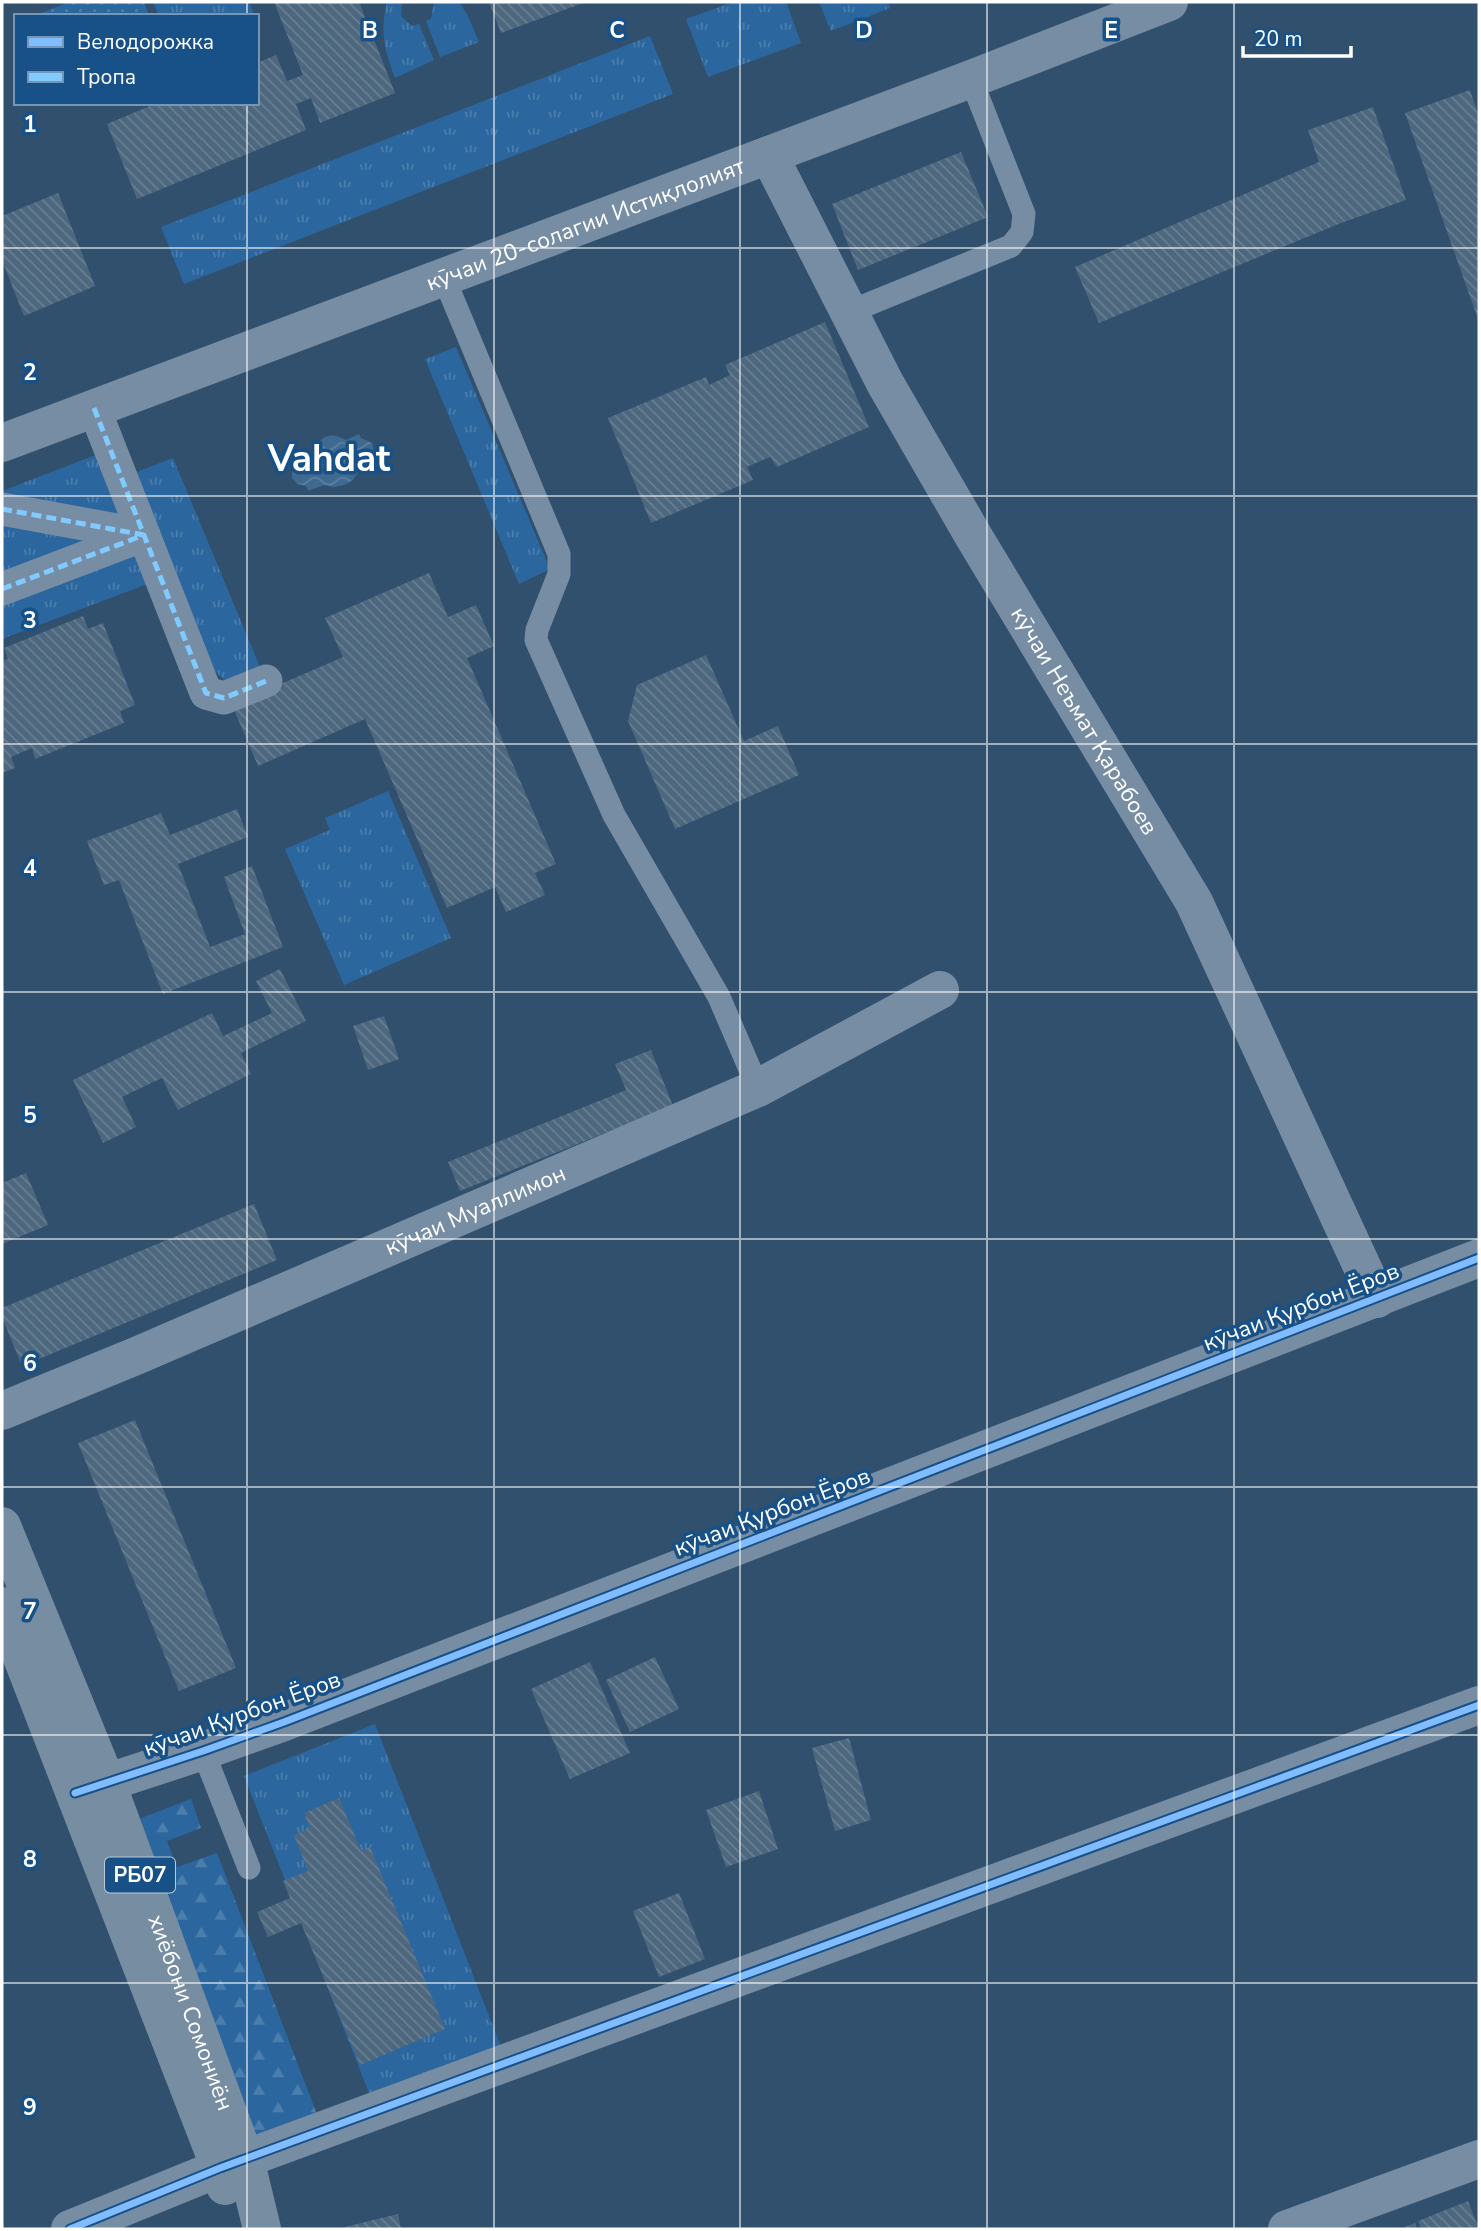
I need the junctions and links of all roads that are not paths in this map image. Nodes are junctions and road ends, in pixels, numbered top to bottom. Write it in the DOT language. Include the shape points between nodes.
graph roads {
  1 [pos="1169,2"];
  2 [pos="971,79"];
  3 [pos="769,155"];
  4 [pos="444,278"];
  5 [pos="849,312"];
  6 [pos="94,408"];
  7 [pos="2,443"];
  8 [pos="2,509"];
  9 [pos="144,535"];
  10 [pos="2,589"];
  11 [pos="266,681"];
  12 [pos="940,990"];
  13 [pos="758,1088"];
  14 [pos="1479,1258"];
  15 [pos="1377,1298"];
  16 [pos="2,1410"];
  17 [pos="2,1526"];
  18 [pos="2,1606"];
  19 [pos="1479,1705"];
  20 [pos="203,1751"];
  21 [pos="90,1787"];
  22 [pos="249,1868"];
  23 [pos="1479,2159"];
  24 [pos="232,2163"];
  25 [pos="70,2229"];
  26 [pos="235,2229"];
  27 [pos="262,2229"];
  28 [pos="1287,2229"];
  1 -- 2 [label="street, кӯчаи 20-солагии Истиқлолият"];
  2 -- 3 [label="street, кӯчаи 20-солагии Истиқлолият"];
  2 -- 5 [label="lane" via="1024,214 1022,232 1012,246"];
  3 -- 4 [label="street, кӯчаи 20-солагии Истиқлолият"];
  3 -- 5 [label="street, кӯчаи Неъмат Қарабоев"];
  4 -- 6 [label="street, кӯчаи 20-солагии Истиқлолият"];
  4 -- 13 [label="lane" via="559,554 559,573 536,640 614,815 719,997"];
  5 -- 15 [label="street, кӯчаи Неъмат Қарабоев" via="974,537 1194,902"];
  6 -- 7 [label="street, кӯчаи 20-солагии Истиқлолият"];
  6 -- 9 [label="street"];
  8 -- 9 [label="street"];
  9 -- 10 [label="street"];
  9 -- 11 [label="street" via="206,693 224,698"];
  12 -- 13 [label="street, кӯчаи Муаллимон"];
  13 -- 16 [label="street, кӯчаи Муаллимон"];
  14 -- 15 [label="street, кӯчаи Қурбон Ёров"];
  15 -- 20 [label="street, кӯчаи Қурбон Ёров"];
  17 -- 21 [label="highway, РБ07"];
  18 -- 21 [label="highway, РБ07"];
  19 -- 24 [label="street"];
  20 -- 21 [label="street, кӯчаи Қурбон Ёров"];
  20 -- 22 [label="lane"];
  21 -- 24 [label="highway, РБ07"];
  23 -- 28 [label="street"];
  24 -- 25 [label="street"];
  24 -- 26 [label="highway, РБ07"];
  24 -- 27 [label="highway, РБ07"];
}
